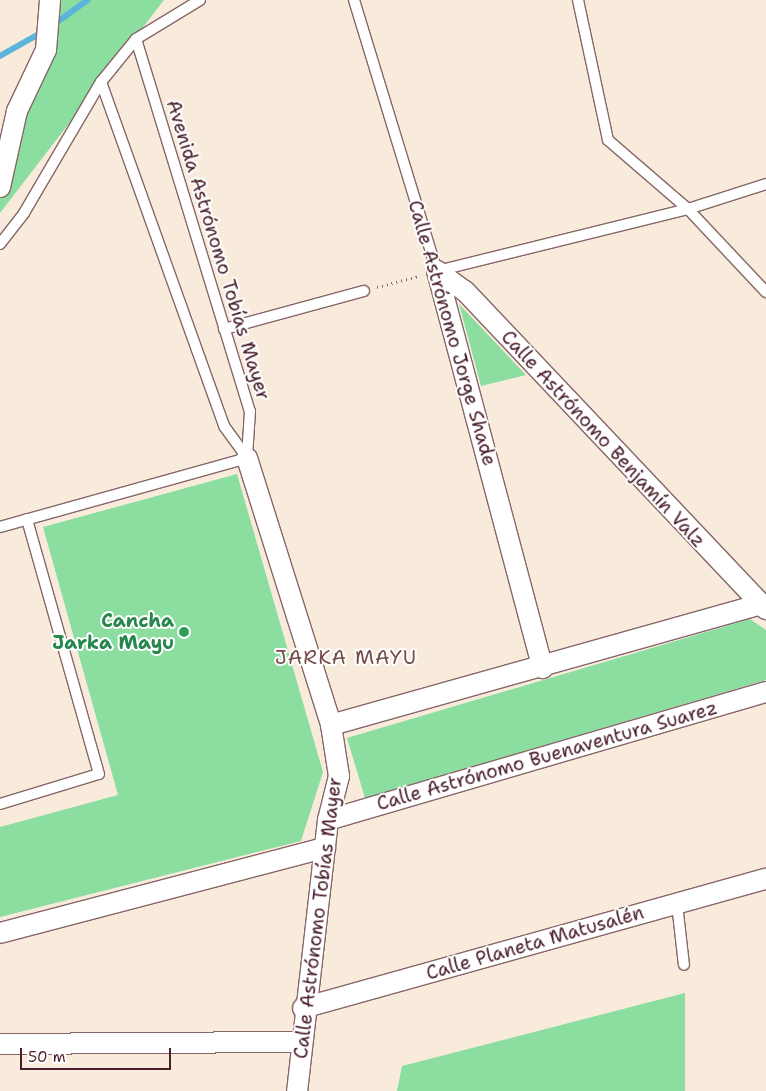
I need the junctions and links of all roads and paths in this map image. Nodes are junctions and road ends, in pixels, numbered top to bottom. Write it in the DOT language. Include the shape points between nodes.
graph roads {
  1 [pos="50,0"];
  2 [pos="200,0"];
  3 [pos="354,0"];
  4 [pos="578,0"];
  5 [pos="136,39"];
  6 [pos="101,82"];
  7 [pos="766,184"];
  8 [pos="0,187"];
  9 [pos="688,209"];
  10 [pos="0,244"];
  11 [pos="437,271"];
  12 [pos="364,291"];
  13 [pos="766,292"];
  14 [pos="224,329"];
  15 [pos="247,458"];
  16 [pos="28,519"];
  17 [pos="0,527"];
  18 [pos="762,607"];
  19 [pos="543,668"];
  20 [pos="766,692"];
  21 [pos="331,726"];
  22 [pos="0,804"];
  23 [pos="328,820"];
  24 [pos="325,848"];
  25 [pos="766,879"];
  26 [pos="677,904"];
  27 [pos="0,933"];
  28 [pos="684,965"];
  29 [pos="304,1008"];
  30 [pos="301,1042"];
  31 [pos="0,1044"];
  32 [pos="297,1091"];
  1 -- 8 [label="street" via="46,50 17,111"];
  2 -- 5 [label="lane"];
  3 -- 11 [label="lane, Calle Astrónomo Jorge Shade"];
  4 -- 9 [label="lane" via="608,140"];
  5 -- 6 [label="lane"];
  5 -- 14 [label="lane, Avenida Astrónomo Tobías Mayer"];
  6 -- 10 [label="lane" via="24,213"];
  6 -- 15 [label="lane" via="224,426"];
  7 -- 9 [label="lane"];
  9 -- 11 [label="lane"];
  9 -- 13 [label="lane"];
  11 -- 12 [label="path"];
  11 -- 18 [label="street, Calle Astrónomo Benjamín Valz" via="465,291"];
  11 -- 19 [label="street, Calle Astrónomo Jorge Shade"];
  12 -- 14 [label="lane"];
  14 -- 15 [label="lane, Avenida Astrónomo Tobías Mayer" via="250,411"];
  15 -- 16 [label="lane"];
  15 -- 21 [label="street, Calle Astrónomo Tobías Mayer"];
  16 -- 17 [label="lane"];
  16 -- 22 [label="lane" via="99,774"];
  18 -- 19 [label="street"];
  19 -- 21 [label="street"];
  20 -- 23 [label="street, Calle Astrónomo Buenaventura Suarez"];
  21 -- 23 [label="street, Calle Astrónomo Tobías Mayer" via="339,776"];
  23 -- 24 [label="street, Calle Astrónomo Tobías Mayer"];
  24 -- 27 [label="street"];
  24 -- 29 [label="street, Calle Astrónomo Tobías Mayer"];
  25 -- 26 [label="street, Calle Planeta Matusalén"];
  26 -- 28 [label="lane"];
  26 -- 29 [label="street, Calle Planeta Matusalén"];
  29 -- 30 [label="street, Calle Astrónomo Tobías Mayer"];
  30 -- 31 [label="street"];
  30 -- 32 [label="street, Calle Astrónomo Tobías Mayer"];
}
